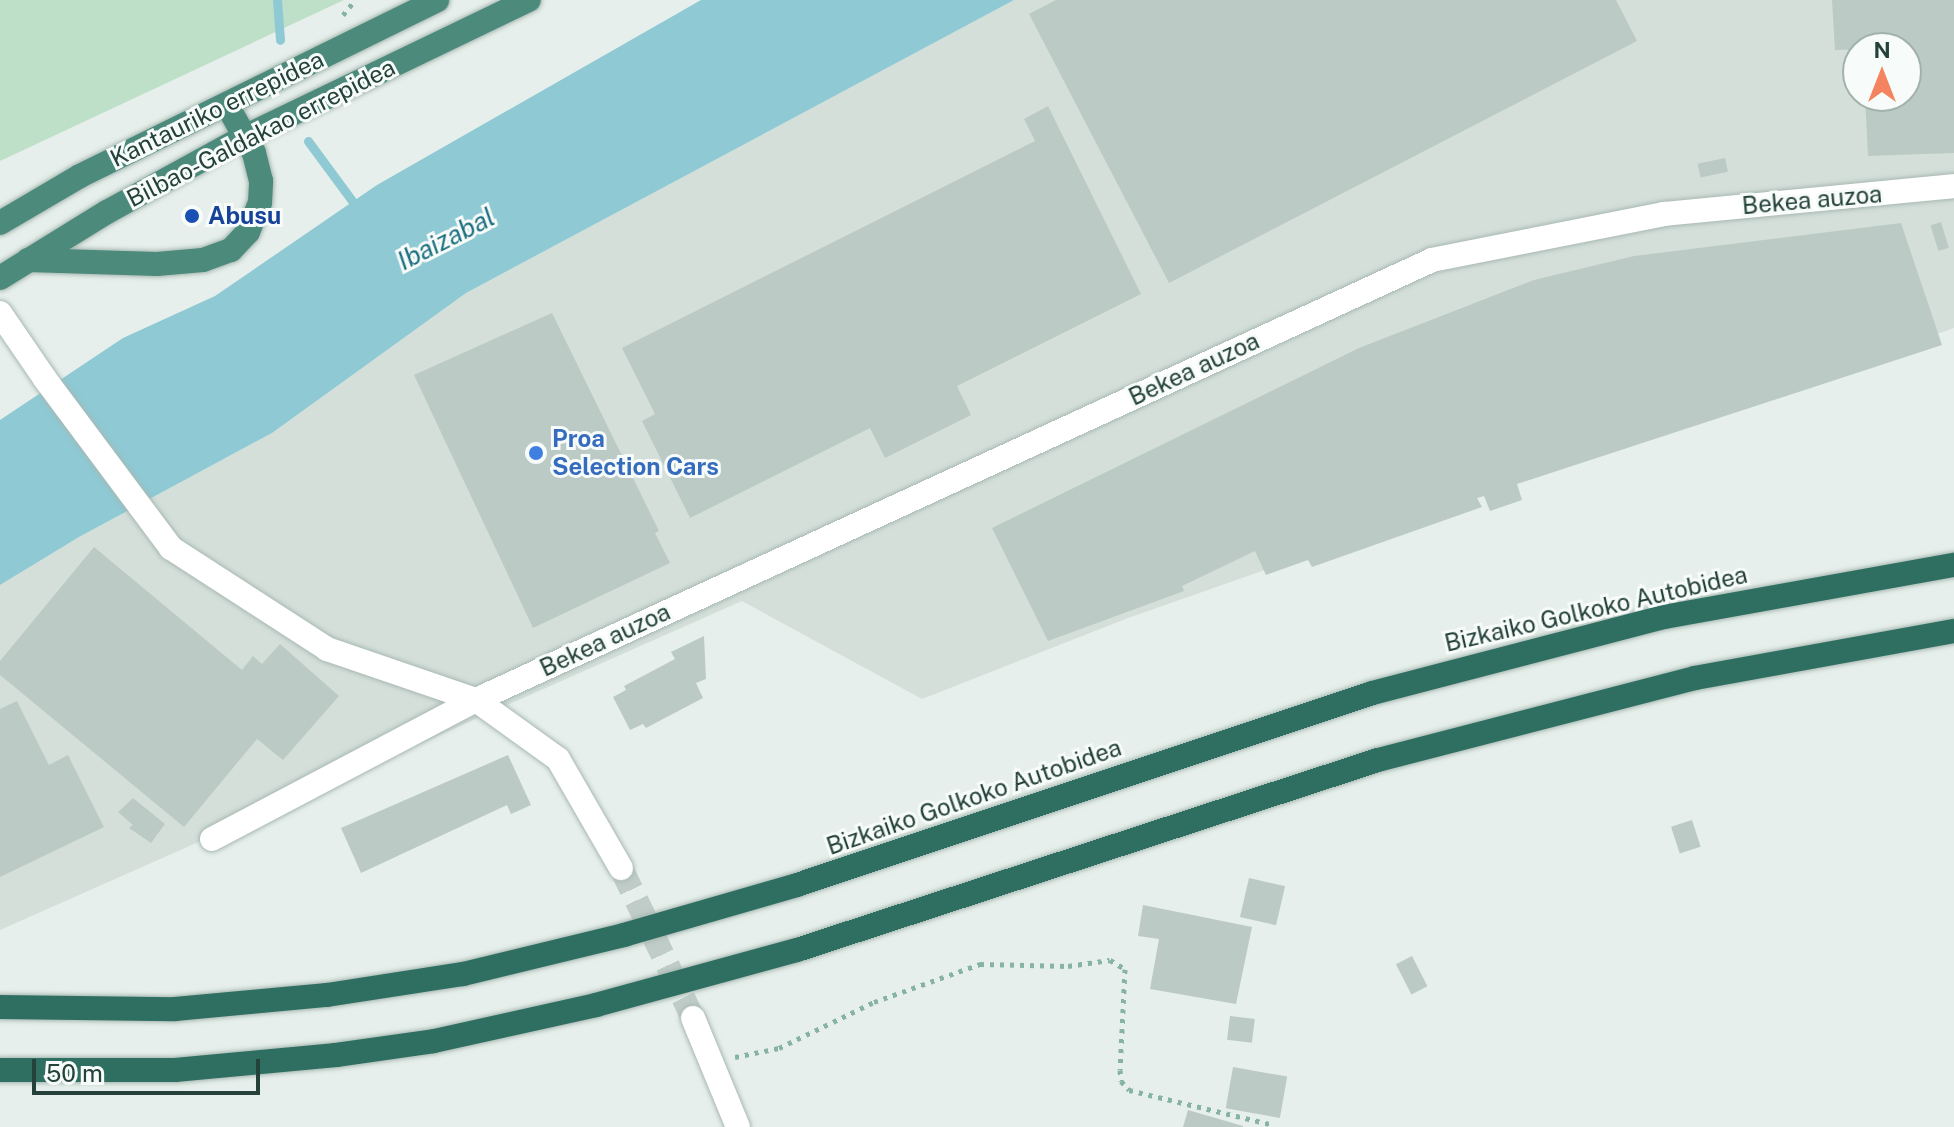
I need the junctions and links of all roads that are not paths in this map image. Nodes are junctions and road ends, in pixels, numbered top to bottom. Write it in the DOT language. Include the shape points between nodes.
graph roads {
  1 [pos="437,0"];
  2 [pos="529,0"];
  3 [pos="227,105"];
  4 [pos="244,137"];
  5 [pos="1954,186"];
  6 [pos="0,223"];
  7 [pos="28,260"];
  8 [pos="0,278"];
  9 [pos="0,313"];
  10 [pos="1954,565"];
  11 [pos="1954,631"];
  12 [pos="476,700"];
  13 [pos="212,839"];
  14 [pos="621,868"];
  15 [pos="0,1007"];
  16 [pos="693,1018"];
  17 [pos="0,1070"];
  18 [pos="738,1127"];
  1 -- 3 [label="highway, Kantauriko errepidea"];
  2 -- 4 [label="highway, Bilbao-Galdakao errepidea"];
  3 -- 4 [label="highway"];
  3 -- 6 [label="highway, Kantauriko errepidea" via="80,176"];
  4 -- 7 [label="highway, Bilbao-Galdakao errepidea"];
  4 -- 7 [label="highway" via="261,181 260,203 248,232 231,250 203,260 157,264"];
  5 -- 12 [label="street, Bekea auzoa" via="1664,214 1432,260"];
  7 -- 8 [label="highway, Bilbao-Galdakao errepidea"];
  9 -- 12 [label="street" via="171,548 327,649"];
  10 -- 15 [label="highway, Bizkaiko Golkoko Autobidea" via="1664,617 1372,693 797,885 463,974 327,995 175,1009"];
  11 -- 17 [label="highway" via="1695,678 1378,760 797,950 552,1015 434,1041 336,1055 175,1070"];
  12 -- 13 [label="street, Bekea auzoa"];
  12 -- 14 [label="street" via="558,759"];
  16 -- 18 [label="street"];
}
